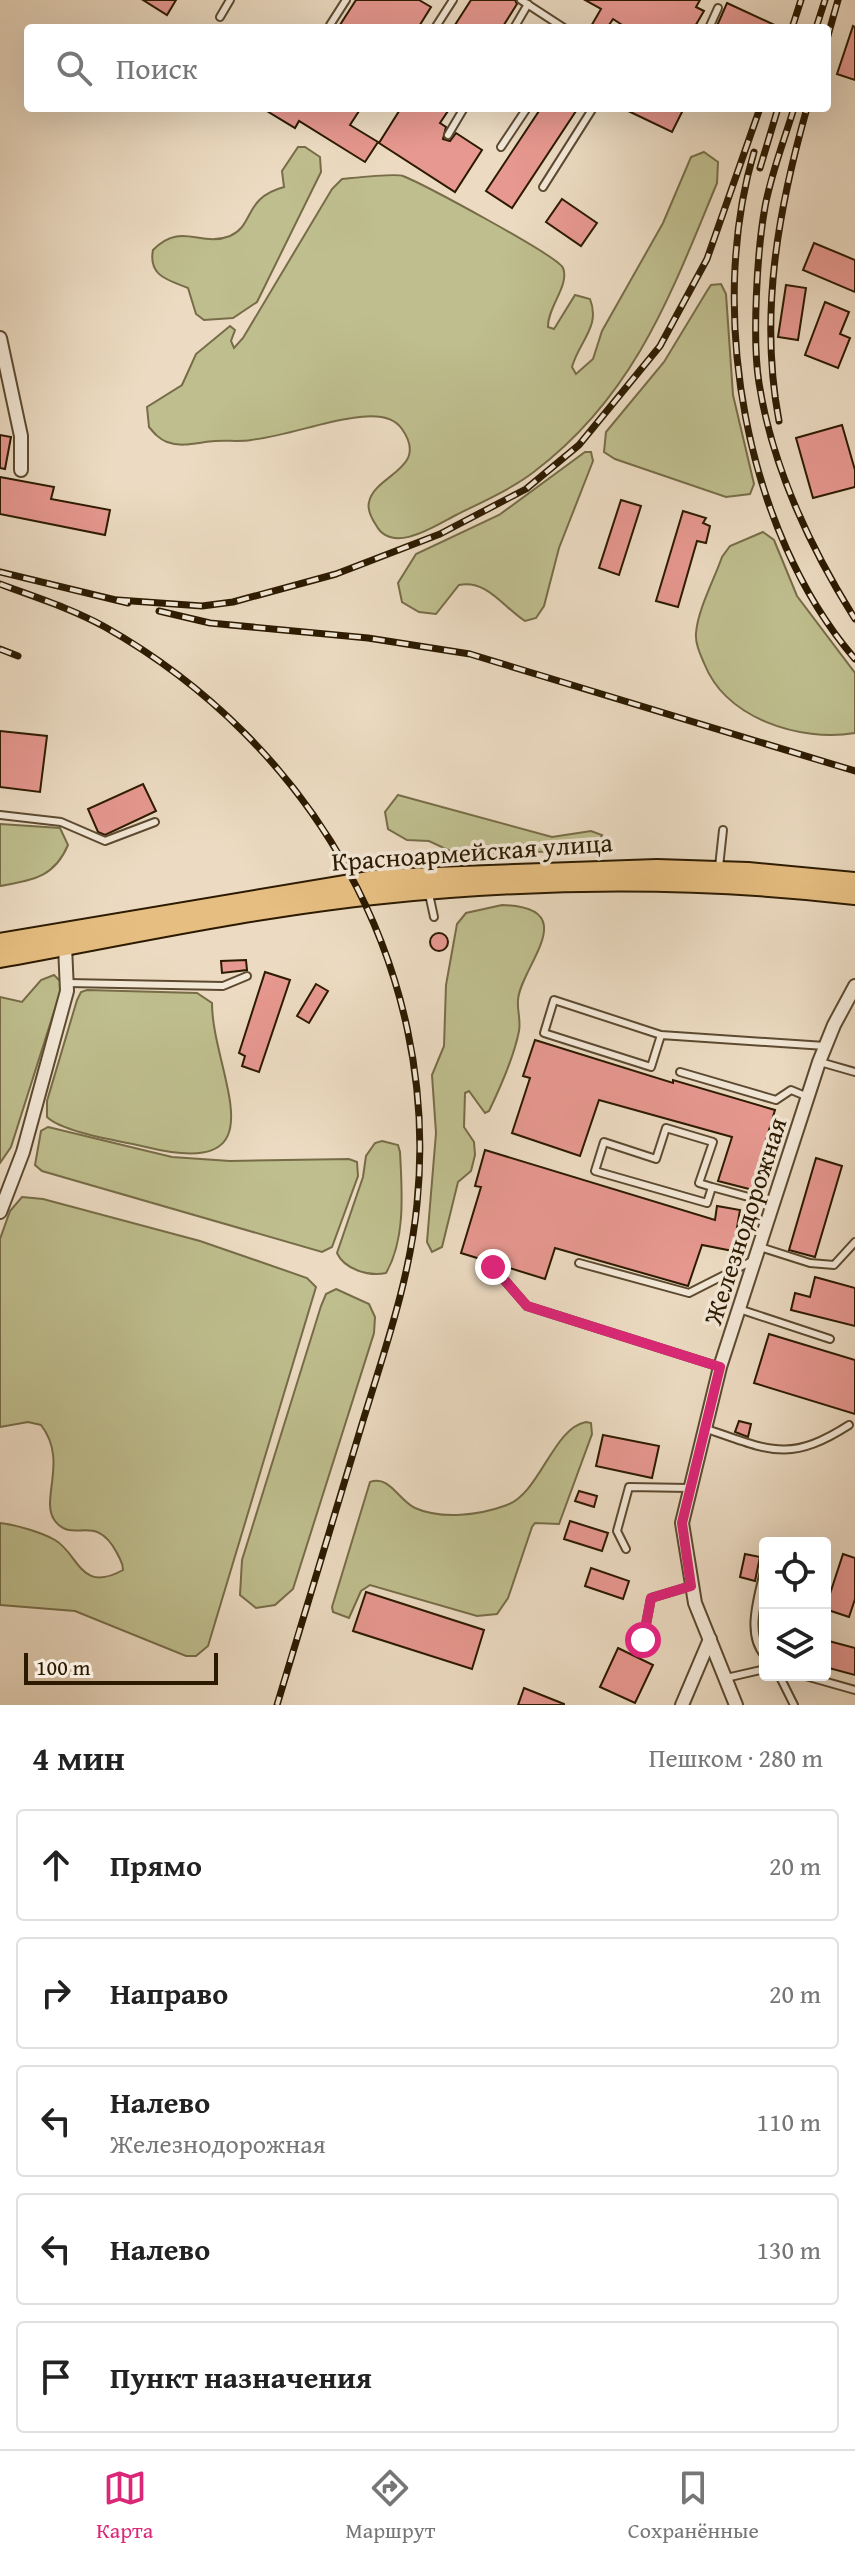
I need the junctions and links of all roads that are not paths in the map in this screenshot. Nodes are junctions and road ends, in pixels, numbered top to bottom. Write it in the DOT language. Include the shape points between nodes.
graph roads {
  1 [pos="230,0"];
  2 [pos="346,0"];
  3 [pos="453,0"];
  4 [pos="521,0"];
  5 [pos="528,4"];
  6 [pos="718,8"];
  7 [pos="220,17"];
  8 [pos="331,24"];
  9 [pos="438,24"];
  10 [pos="516,24"];
  11 [pos="558,24"];
  12 [pos="711,24"];
  13 [pos="462,112"];
  14 [pos="524,112"];
  15 [pos="590,112"];
  16 [pos="448,135"];
  17 [pos="501,147"];
  18 [pos="543,187"];
  19 [pos="0,338"];
  20 [pos="21,470"];
  21 [pos="0,815"];
  22 [pos="155,822"];
  23 [pos="723,830"];
  24 [pos="719,871"];
  25 [pos="855,882"];
  26 [pos="429,890"];
  27 [pos="855,895"];
  28 [pos="434,917"];
  29 [pos="0,943"];
  30 [pos="65,946"];
  31 [pos="0,958"];
  32 [pos="247,976"];
  33 [pos="68,983"];
  34 [pos="855,986"];
  35 [pos="661,1035"];
  36 [pos="825,1046"];
  37 [pos="819,1062"];
  38 [pos="680,1072"];
  39 [pos="855,1072"];
  40 [pos="808,1097"];
  41 [pos="712,1187"];
  42 [pos="774,1204"];
  43 [pos="0,1212"];
  44 [pos="855,1242"];
  45 [pos="758,1253"];
  46 [pos="579,1263"];
  47 [pos="493,1267"];
  48 [pos="739,1309"];
  49 [pos="830,1339"];
  50 [pos="720,1367"];
  51 [pos="849,1425"];
  52 [pos="704,1428"];
  53 [pos="689,1488"];
  54 [pos="626,1549"];
  55 [pos="691,1586"];
  56 [pos="759,1599"];
  57 [pos="710,1639"];
  58 [pos="643,1640"];
  59 [pos="759,1647"];
  60 [pos="759,1670"];
  61 [pos="726,1678"];
  62 [pos="782,1681"];
  63 [pos="823,1681"];
  64 [pos="855,1690"];
  65 [pos="682,1705"];
  66 [pos="736,1705"];
  67 [pos="794,1705"];
  1 -- 7 [label="lane"];
  2 -- 8 [label="lane"];
  3 -- 9 [label="lane"];
  4 -- 5 [label="lane"];
  5 -- 10 [label="lane"];
  5 -- 11 [label="lane"];
  6 -- 12 [label="lane"];
  13 -- 16 [label="lane"];
  14 -- 17 [label="lane"];
  15 -- 18 [label="lane"];
  19 -- 20 [label="street" via="21,436"];
  21 -- 22 [label="lane" via="61,822 105,841"];
  23 -- 24 [label="lane"];
  24 -- 25 [label="main road, Красноармейская улица"];
  24 -- 29 [label="main road, Красноармейская улица" via="556,870 365,880"];
  26 -- 27 [label="main road, Красноармейская улица" via="655,883 756,885"];
  26 -- 28 [label="lane"];
  26 -- 30 [label="main road, Красноармейская улица" via="310,904"];
  30 -- 31 [label="main road, Красноармейская улица"];
  30 -- 33 [label="street"];
  32 -- 33 [label="lane" via="223,986"];
  33 -- 43 [label="street" via="23,1152"];
  34 -- 36 [label="street, Железнодорожная"];
  35 -- 35 [label="lane" via="651,1067 544,1033 554,1000"];
  35 -- 36 [label="lane"];
  36 -- 37 [label="street, Железнодорожная"];
  37 -- 39 [label="lane"];
  37 -- 40 [label="street, Железнодорожная"];
  38 -- 40 [label="lane" via="776,1100 791,1090"];
  40 -- 42 [label="street, Железнодорожная"];
  41 -- 41 [label="lane" via="707,1203 595,1171 604,1142 656,1159 666,1128 713,1142 699,1183"];
  41 -- 42 [label="lane"];
  42 -- 45 [label="street, Железнодорожная"];
  44 -- 45 [label="lane" via="834,1265"];
  45 -- 46 [label="lane" via="689,1293"];
  45 -- 48 [label="street, Железнодорожная"];
  47 -- 50 [label="lane" via="527,1306"];
  48 -- 49 [label="lane"];
  48 -- 50 [label="street, Железнодорожная"];
  50 -- 52 [label="street, Железнодорожная"];
  51 -- 52 [label="lane" via="795,1452"];
  52 -- 53 [label="street, Железнодорожная"];
  53 -- 54 [label="lane" via="629,1487 617,1531"];
  53 -- 55 [label="street, Железнодорожная" via="682,1523"];
  55 -- 57 [label="street, Железнодорожная"];
  55 -- 58 [label="lane" via="651,1598"];
  56 -- 59 [label="lane" via="754,1626"];
  57 -- 61 [label="street, Железнодорожная"];
  57 -- 65 [label="street"];
  60 -- 61 [label="lane"];
  61 -- 66 [label="street, Железнодорожная"];
  62 -- 67 [label="lane"];
  63 -- 64 [label="lane"];
}
